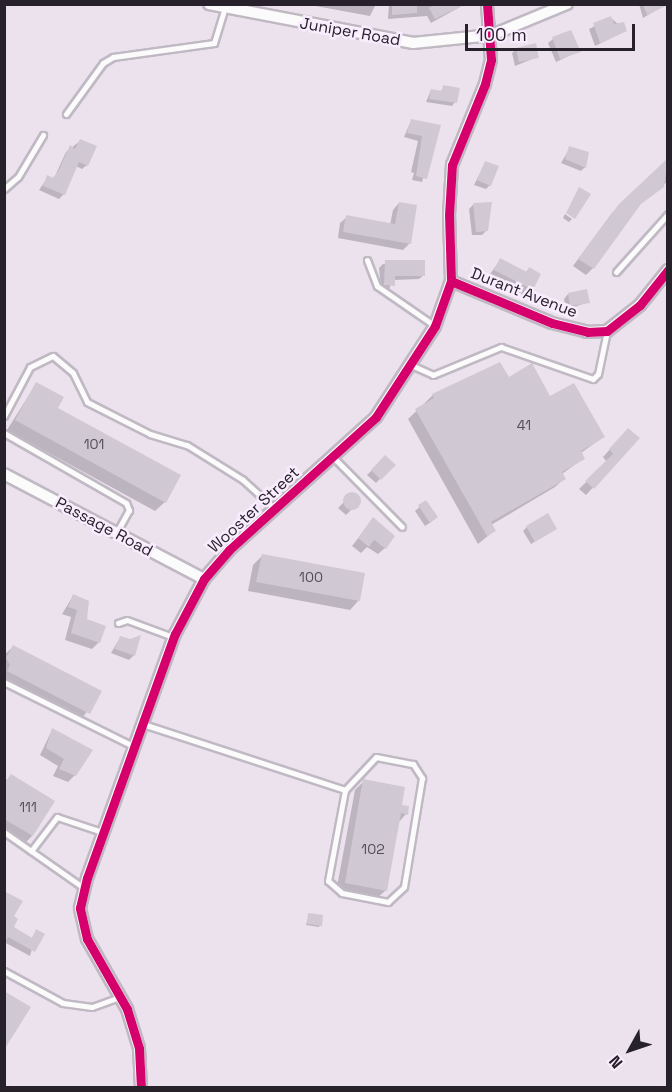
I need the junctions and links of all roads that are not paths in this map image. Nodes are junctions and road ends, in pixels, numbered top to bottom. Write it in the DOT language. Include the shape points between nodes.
graph roads {
  1 [pos="210,4"];
  2 [pos="487,4"];
  3 [pos="567,4"];
  4 [pos="225,8"];
  5 [pos="492,35"];
  6 [pos="66,114"];
  7 [pos="43,135"];
  8 [pos="4,189"];
  9 [pos="668,214"];
  10 [pos="367,260"];
  11 [pos="668,270"];
  12 [pos="616,272"];
  13 [pos="451,281"];
  14 [pos="435,326"];
  15 [pos="607,332"];
  16 [pos="411,365"];
  17 [pos="4,416"];
  18 [pos="4,433"];
  19 [pos="333,457"];
  20 [pos="4,474"];
  21 [pos="276,509"];
  22 [pos="402,527"];
  23 [pos="116,533"];
  24 [pos="204,579"];
  25 [pos="118,623"];
  26 [pos="173,638"];
  27 [pos="4,682"];
  28 [pos="143,724"];
  29 [pos="135,747"];
  30 [pos="345,790"];
  31 [pos="4,832"];
  32 [pos="102,832"];
  33 [pos="31,851"];
  34 [pos="84,888"];
  35 [pos="4,971"];
  36 [pos="120,997"];
  37 [pos="141,1088"];
  1 -- 4 [label="street, Juniper Road"];
  2 -- 5 [label="street, Wooster Street"];
  3 -- 5 [label="street, Juniper Road"];
  4 -- 5 [label="street, Juniper Road" via="413,43"];
  4 -- 6 [label="lane" via="214,43 113,57 103,63"];
  5 -- 13 [label="street, Wooster Street" via="485,84 452,165 448,215"];
  7 -- 8 [label="lane" via="18,177"];
  9 -- 12 [label="lane"];
  10 -- 14 [label="lane" via="377,286"];
  11 -- 15 [label="street" via="640,304"];
  13 -- 14 [label="street, Wooster Street"];
  13 -- 15 [label="street, Durant Avenue" via="552,323 587,332"];
  14 -- 16 [label="street, Wooster Street"];
  15 -- 16 [label="lane" via="598,374 593,379 501,347 433,375"];
  16 -- 19 [label="street, Wooster Street" via="376,417"];
  17 -- 21 [label="lane" via="30,367 53,356 73,373 87,402 150,434 187,445 243,480"];
  18 -- 23 [label="lane" via="126,503 129,510"];
  19 -- 21 [label="street, Wooster Street"];
  19 -- 22 [label="lane"];
  20 -- 23 [label="street, Passage Road"];
  21 -- 24 [label="street, Wooster Street" via="229,550"];
  23 -- 24 [label="street, Passage Road"];
  24 -- 26 [label="street, Wooster Street"];
  25 -- 26 [label="lane" via="127,620 143,624"];
  26 -- 28 [label="street, Wooster Street"];
  27 -- 29 [label="lane"];
  28 -- 29 [label="street, Wooster Street"];
  28 -- 30 [label="lane"];
  29 -- 32 [label="street, Wooster Street"];
  30 -- 30 [label="lane" via="376,757 413,764 422,778 404,887 388,902 342,893 328,881"];
  31 -- 33 [label="lane"];
  32 -- 33 [label="lane" via="57,817"];
  32 -- 34 [label="street, Wooster Street"];
  33 -- 34 [label="lane"];
  34 -- 36 [label="street, Wooster Street" via="80,908 87,939"];
  35 -- 36 [label="lane" via="63,1003 92,1007"];
  36 -- 37 [label="street, Wooster Street" via="139,1048"];
}
